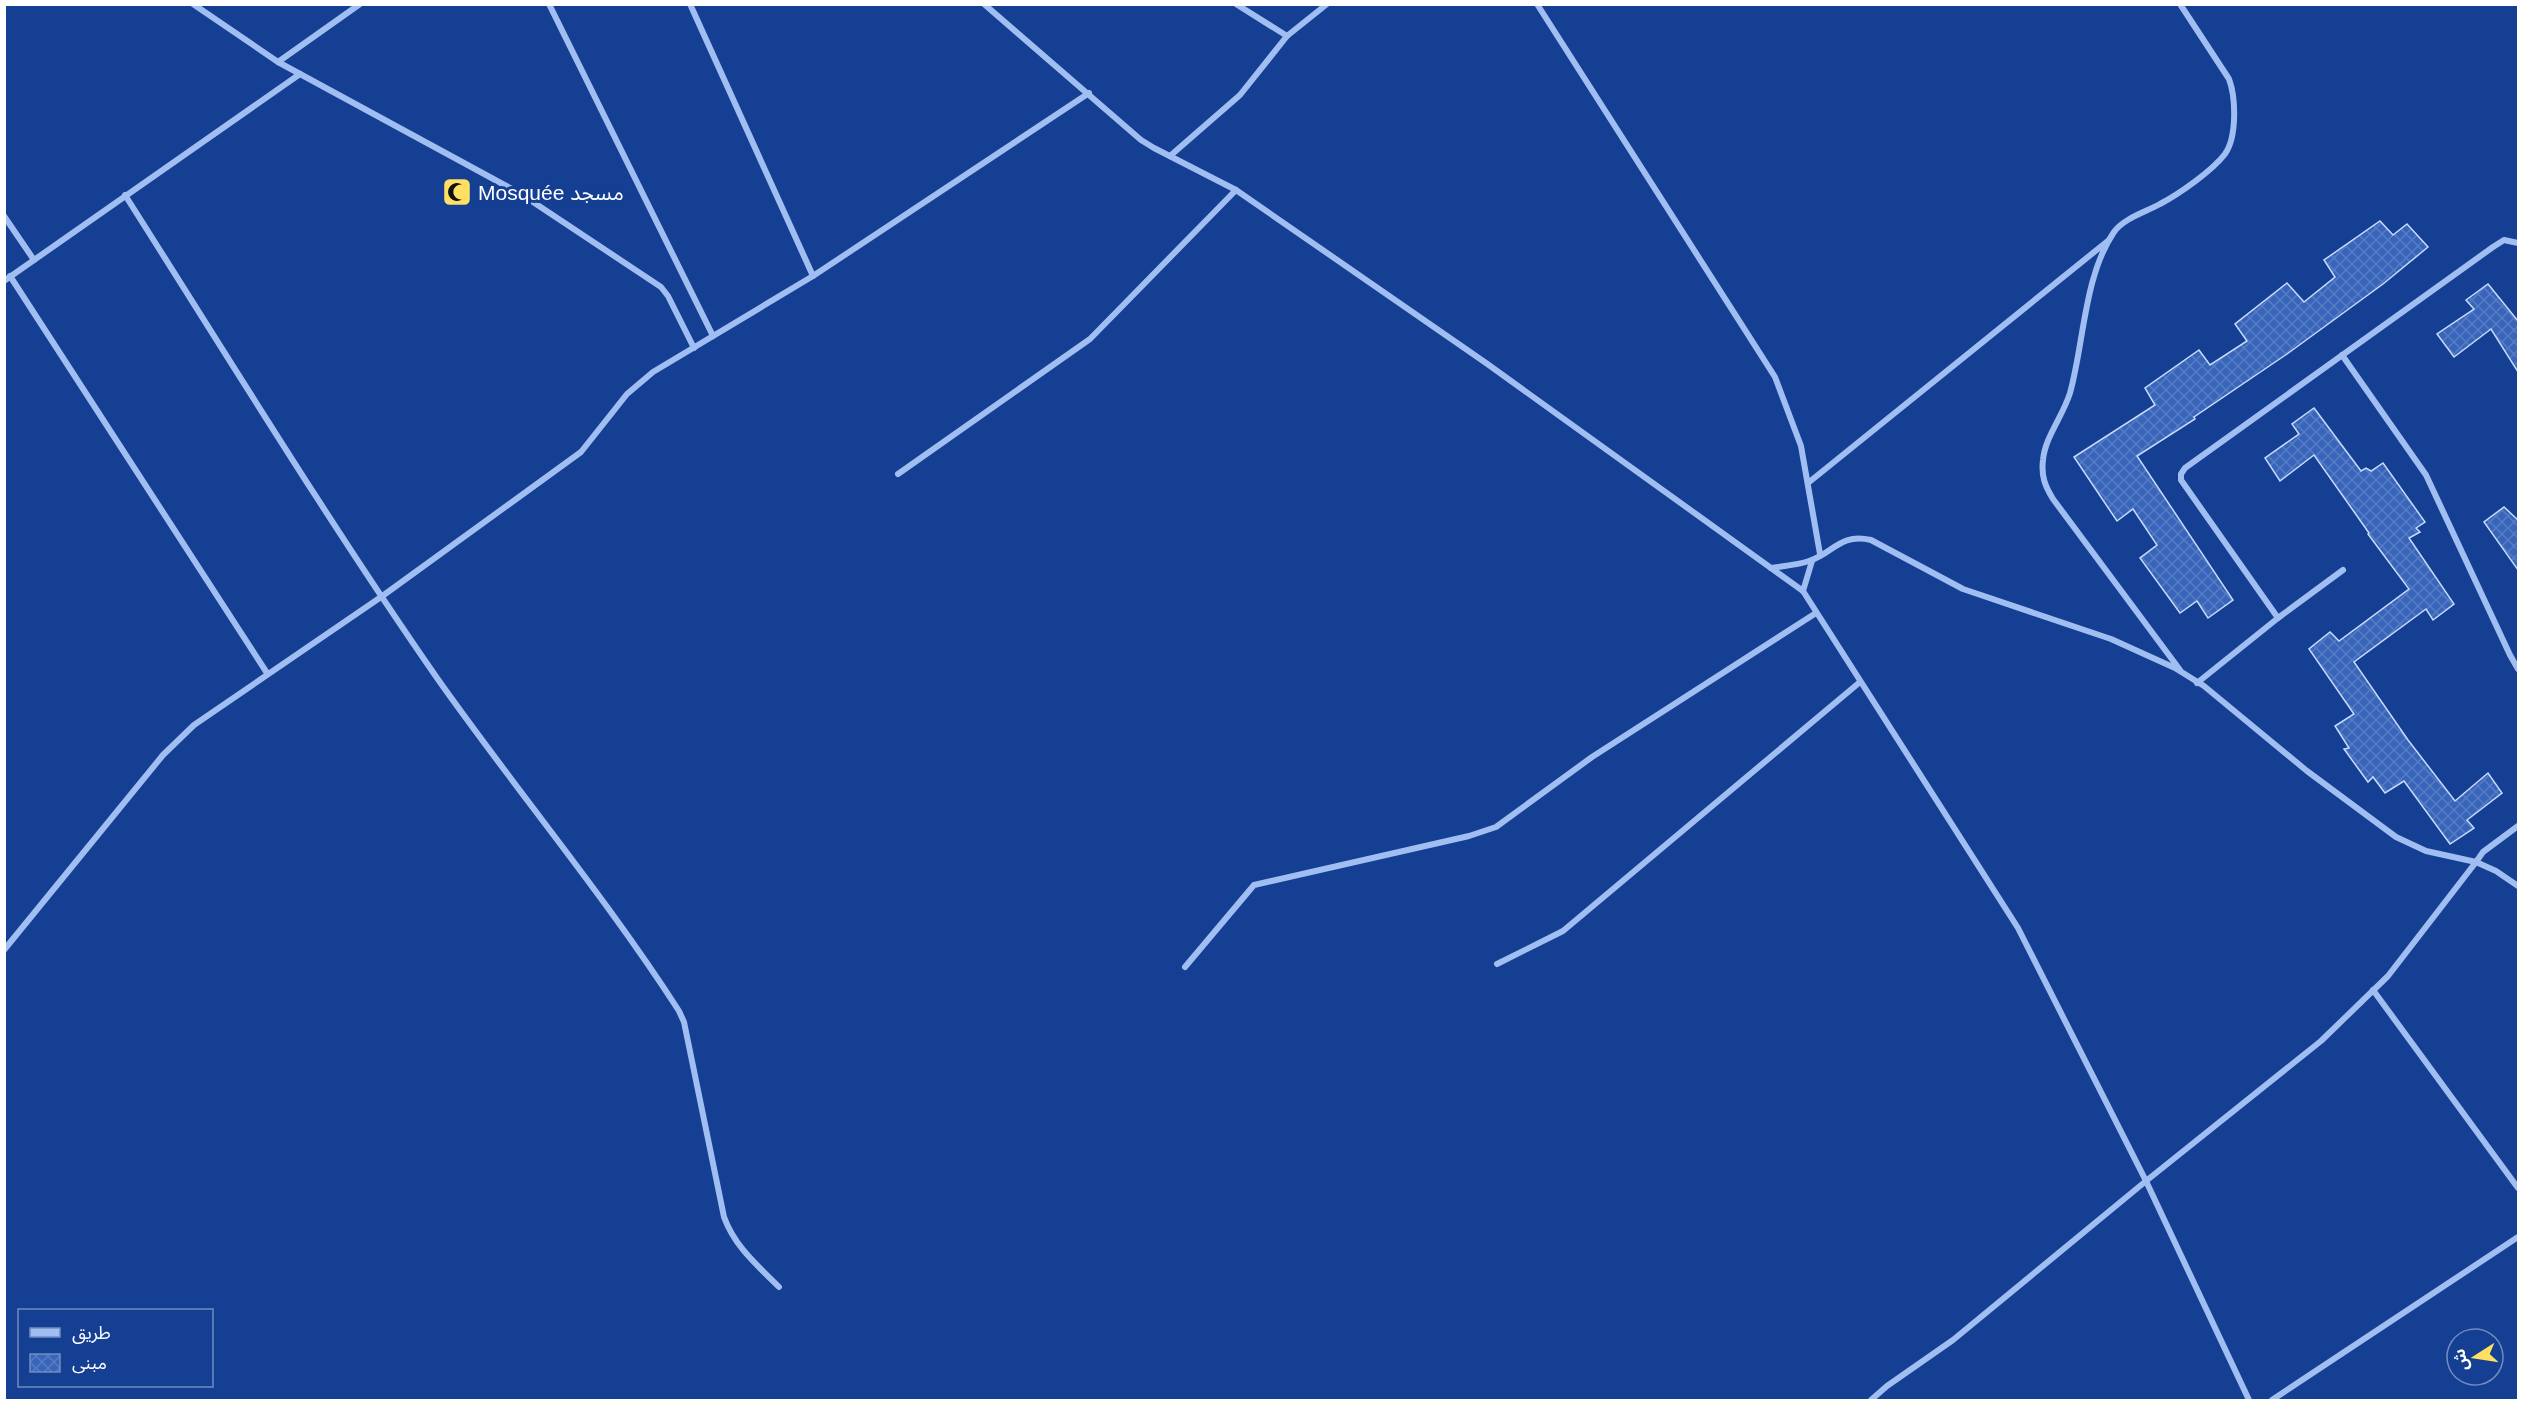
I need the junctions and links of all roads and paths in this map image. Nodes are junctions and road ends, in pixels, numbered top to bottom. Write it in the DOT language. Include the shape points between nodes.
graph roads {
  1 [pos="193,4"];
  2 [pos="360,4"];
  3 [pos="549,4"];
  4 [pos="690,4"];
  5 [pos="984,4"];
  6 [pos="1236,4"];
  7 [pos="1327,4"];
  8 [pos="1537,4"];
  9 [pos="2180,4"];
  10 [pos="1287,36"];
  11 [pos="278,62"];
  12 [pos="300,74"];
  13 [pos="1089,93"];
  14 [pos="1170,156"];
  15 [pos="1236,190"];
  16 [pos="125,195"];
  17 [pos="4,216"];
  18 [pos="2109,240"];
  19 [pos="2518,243"];
  20 [pos="34,260"];
  21 [pos="813,276"];
  22 [pos="7,278"];
  23 [pos="713,336"];
  24 [pos="694,348"];
  25 [pos="2342,355"];
  26 [pos="898,474"];
  27 [pos="1808,483"];
  28 [pos="1821,554"];
  29 [pos="1812,561"];
  30 [pos="1771,568"];
  31 [pos="2343,570"];
  32 [pos="1803,591"];
  33 [pos="381,597"];
  34 [pos="1816,613"];
  35 [pos="2278,618"];
  36 [pos="2518,669"];
  37 [pos="267,673"];
  38 [pos="2182,673"];
  39 [pos="1860,682"];
  40 [pos="2197,683"];
  41 [pos="2518,826"];
  42 [pos="2476,862"];
  43 [pos="2518,886"];
  44 [pos="4,950"];
  45 [pos="1497,964"];
  46 [pos="1185,967"];
  47 [pos="2373,990"];
  48 [pos="2146,1180"];
  49 [pos="2518,1188"];
  50 [pos="2518,1237"];
  51 [pos="778,1287"];
  52 [pos="1871,1401"];
  53 [pos="2250,1401"];
  54 [pos="2272,1401"];
  1 -- 11 [label="street"];
  2 -- 11 [label="street"];
  3 -- 23 [label="street"];
  4 -- 21 [label="street"];
  5 -- 13 [label="street"];
  6 -- 10 [label="street"];
  7 -- 10 [label="street"];
  8 -- 27 [label="street" via="1775,377 1801,446"];
  9 -- 18 [label="street" via="2233,89 2230,142 2215,164 2163,202 2127,221"];
  10 -- 14 [label="street" via="1240,95"];
  11 -- 12 [label="street"];
  12 -- 16 [label="street"];
  12 -- 24 [label="street" via="521,194 661,286"];
  13 -- 14 [label="street" via="1141,140"];
  13 -- 21 [label="street"];
  14 -- 15 [label="street"];
  15 -- 26 [label="street" via="1090,339"];
  15 -- 30 [label="street"];
  16 -- 20 [label="street"];
  16 -- 33 [label="street"];
  17 -- 20 [label="street"];
  18 -- 27 [label="street"];
  18 -- 38 [label="street" via="2095,274 2069,395 2045,450 2044,485"];
  19 -- 25 [label="street" via="2504,240"];
  20 -- 22 [label="street"];
  21 -- 23 [label="street"];
  22 -- 37 [label="street"];
  23 -- 24 [label="street"];
  24 -- 33 [label="street" via="653,372 627,394 581,452"];
  25 -- 35 [label="street" via="2181,474 2181,480"];
  25 -- 36 [label="street" via="2426,475"];
  27 -- 28 [label="street"];
  28 -- 29 [label="street"];
  28 -- 38 [label="street" via="1848,540 1871,540 1963,589 2111,639"];
  29 -- 30 [label="street"];
  29 -- 32 [label="street"];
  30 -- 32 [label="street"];
  31 -- 35 [label="street"];
  32 -- 34 [label="street"];
  33 -- 37 [label="street"];
  33 -- 51 [label="street" via="489,752 639,948 680,1011 724,1217 740,1248"];
  34 -- 39 [label="street"];
  34 -- 46 [label="street" via="1592,757 1496,827 1254,885"];
  35 -- 40 [label="street"];
  37 -- 44 [label="street" via="194,725 163,755"];
  38 -- 40 [label="street"];
  39 -- 45 [label="street" via="1563,931"];
  39 -- 48 [label="street" via="2018,928"];
  40 -- 42 [label="street" via="2396,837 2426,851"];
  41 -- 42 [label="street" via="2483,852"];
  42 -- 43 [label="street"];
  42 -- 47 [label="street"];
  47 -- 48 [label="street" via="2320,1041"];
  47 -- 49 [label="street"];
  48 -- 52 [label="street" via="1953,1340"];
  48 -- 53 [label="street"];
  50 -- 54 [label="street"];
}
